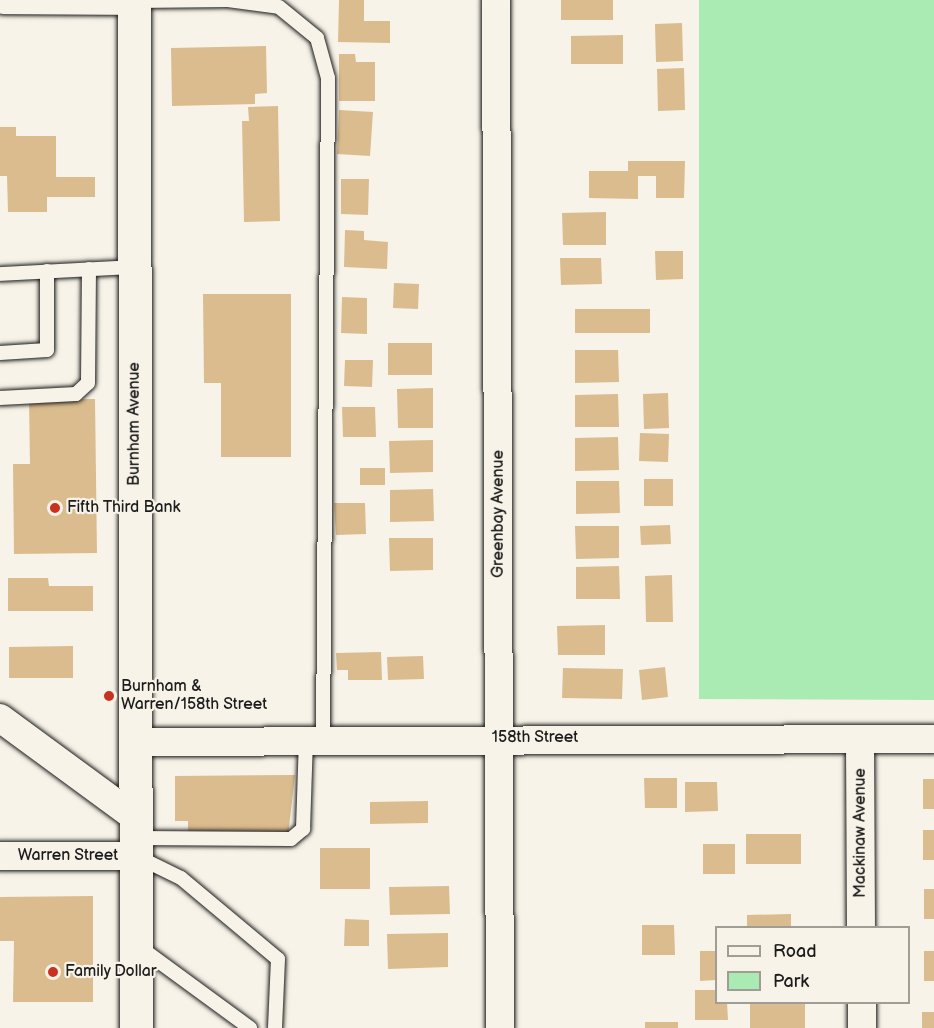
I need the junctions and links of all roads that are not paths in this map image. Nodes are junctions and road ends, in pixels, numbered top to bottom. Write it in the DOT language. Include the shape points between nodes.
graph roads {
  1 [pos="4,0"];
  2 [pos="134,0"];
  3 [pos="496,0"];
  4 [pos="134,267"];
  5 [pos="89,270"];
  6 [pos="47,272"];
  7 [pos="0,274"];
  8 [pos="0,353"];
  9 [pos="0,398"];
  10 [pos="0,718"];
  11 [pos="500,738"];
  12 [pos="860,739"];
  13 [pos="934,739"];
  14 [pos="314,740"];
  15 [pos="136,741"];
  16 [pos="136,837"];
  17 [pos="0,856"];
  18 [pos="861,926"];
  19 [pos="136,945"];
  20 [pos="862,1004"];
  21 [pos="136,1028"];
  22 [pos="250,1028"];
  23 [pos="275,1028"];
  24 [pos="500,1028"];
  25 [pos="862,1028"];
  1 -- 2 [label="street"];
  2 -- 4 [label="main road, Burnham Avenue"];
  2 -- 14 [label="lane" via="228,0 279,7 317,38 328,78"];
  3 -- 11 [label="street, Greenbay Avenue"];
  4 -- 5 [label="lane"];
  4 -- 15 [label="main road, Burnham Avenue"];
  5 -- 6 [label="lane"];
  5 -- 9 [label="lane" via="88,383 76,394"];
  6 -- 7 [label="lane"];
  6 -- 8 [label="lane" via="47,351"];
  10 -- 16 [label="street"];
  11 -- 12 [label="street, 158th Street"];
  11 -- 14 [label="street, 158th Street"];
  11 -- 24 [label="street, Greenbay Avenue"];
  12 -- 13 [label="street, 158th Street"];
  12 -- 18 [label="street, Mackinaw Avenue"];
  14 -- 15 [label="street, 158th Street"];
  14 -- 16 [label="lane" via="303,829 291,839"];
  15 -- 16 [label="main road, Burnham Avenue"];
  16 -- 17 [label="street, Warren Street"];
  16 -- 19 [label="main road, Burnham Avenue"];
  16 -- 23 [label="lane" via="279,958"];
  19 -- 21 [label="main road, Burnham Avenue"];
  19 -- 22 [label="lane"];
  20 -- 25 [label="street"];
}
